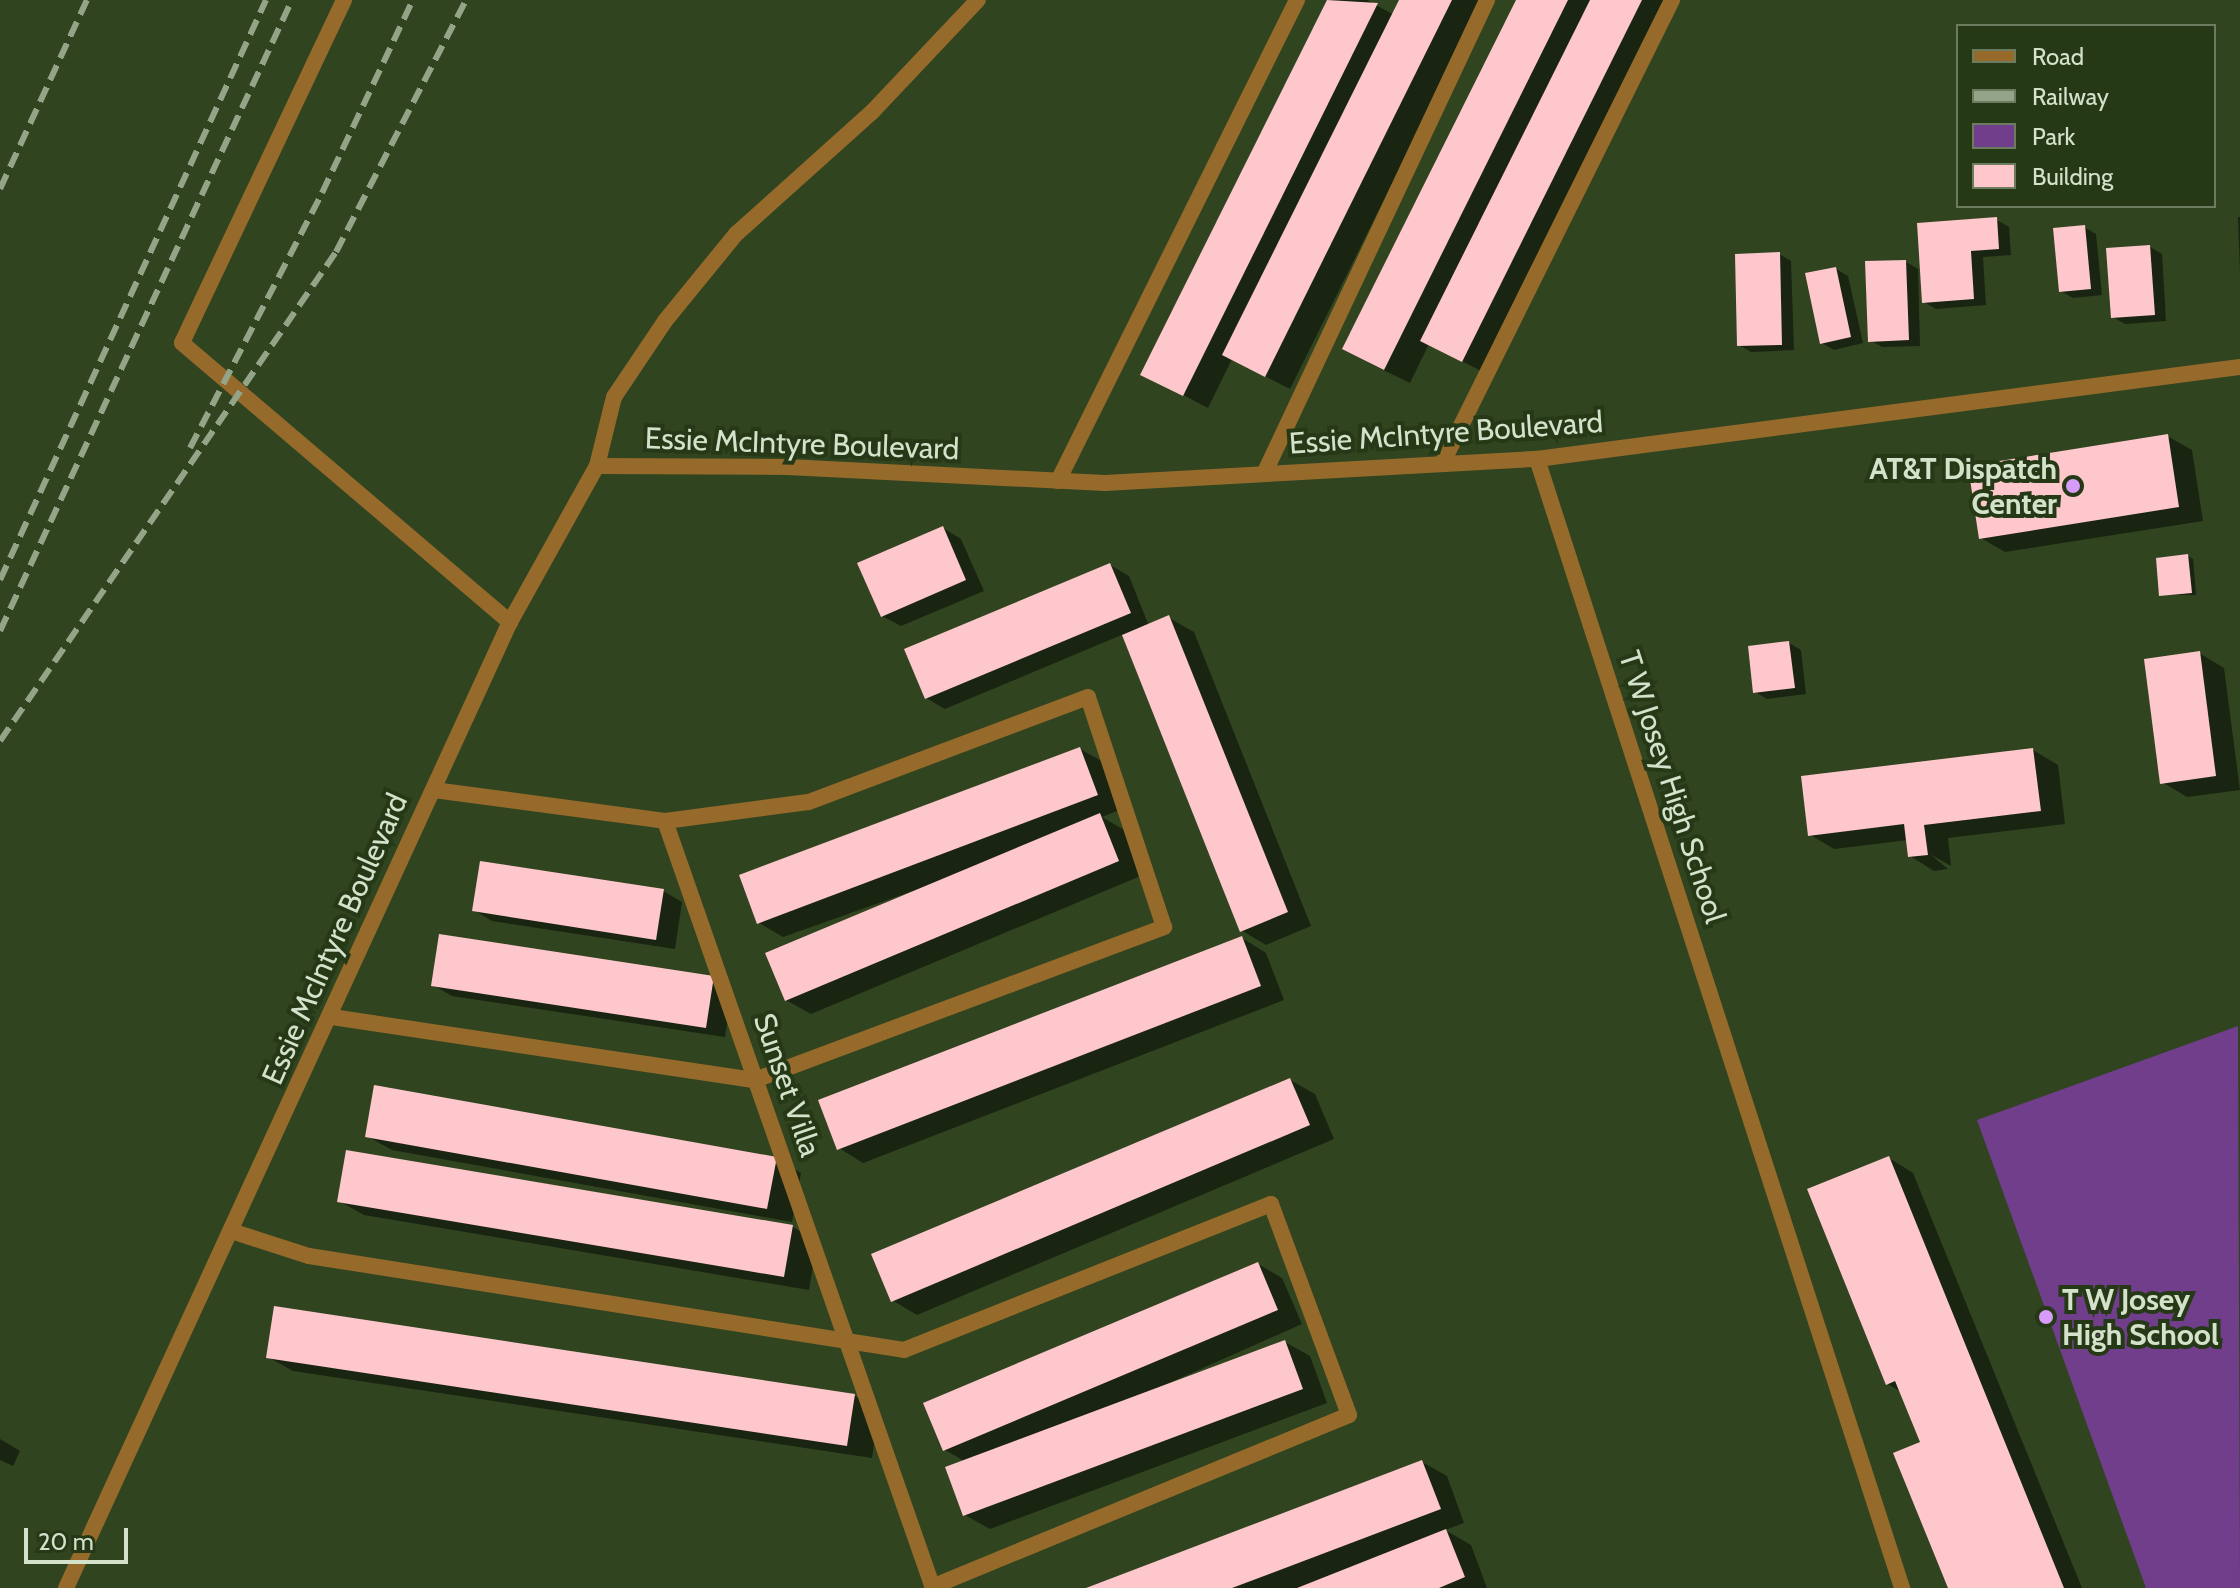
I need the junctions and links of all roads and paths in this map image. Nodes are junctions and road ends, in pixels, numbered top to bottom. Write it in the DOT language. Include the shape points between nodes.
graph roads {
  1 [pos="344,0"];
  2 [pos="978,0"];
  3 [pos="1297,0"];
  4 [pos="1487,0"];
  5 [pos="1672,0"];
  6 [pos="2240,367"];
  7 [pos="1537,459"];
  8 [pos="1442,464"];
  9 [pos="597,466"];
  10 [pos="1264,474"];
  11 [pos="1058,481"];
  12 [pos="510,622"];
  13 [pos="434,790"];
  14 [pos="665,821"];
  15 [pos="332,1017"];
  16 [pos="755,1080"];
  17 [pos="231,1231"];
  18 [pos="848,1344"];
  19 [pos="66,1588"];
  20 [pos="932,1588"];
  21 [pos="1902,1588"];
  1 -- 12 [label="street" via="182,343"];
  2 -- 9 [label="street" via="872,112 736,234 665,321 614,397"];
  3 -- 11 [label="street"];
  4 -- 10 [label="street"];
  5 -- 8 [label="street"];
  6 -- 7 [label="street, Essie McIntyre Boulevard"];
  7 -- 8 [label="street, Essie McIntyre Boulevard"];
  7 -- 21 [label="street, T W Josey High School"];
  8 -- 10 [label="street, Essie McIntyre Boulevard"];
  9 -- 11 [label="street, Essie McIntyre Boulevard" via="788,467"];
  9 -- 12 [label="street, Essie McIntyre Boulevard"];
  10 -- 11 [label="street, Essie McIntyre Boulevard"];
  12 -- 13 [label="street, Essie McIntyre Boulevard"];
  13 -- 14 [label="street"];
  13 -- 15 [label="street, Essie McIntyre Boulevard"];
  14 -- 16 [label="street, Sunset Villa"];
  14 -- 16 [label="street" via="808,802 1088,697 1164,927"];
  15 -- 16 [label="street"];
  15 -- 17 [label="street, Essie McIntyre Boulevard"];
  16 -- 18 [label="street, Sunset Villa"];
  17 -- 18 [label="street" via="309,1256"];
  17 -- 19 [label="street, Essie McIntyre Boulevard"];
  18 -- 20 [label="street, Sunset Villa"];
  18 -- 20 [label="street" via="904,1350 1271,1204 1349,1415"];
}
